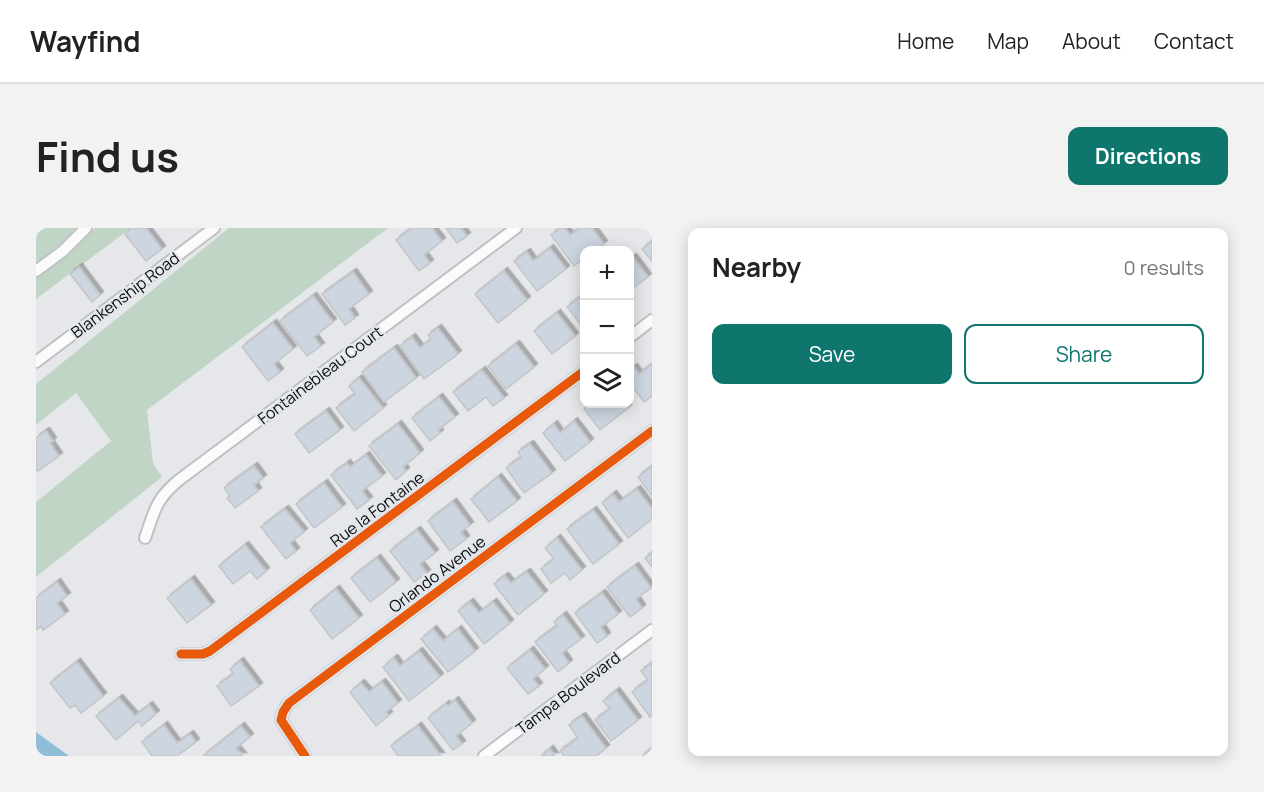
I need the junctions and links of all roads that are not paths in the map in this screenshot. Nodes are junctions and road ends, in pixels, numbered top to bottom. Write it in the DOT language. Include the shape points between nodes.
graph roads {
  1 [pos="86,228"];
  2 [pos="214,228"];
  3 [pos="516,228"];
  4 [pos="36,272"];
  5 [pos="652,320"];
  6 [pos="634,334"];
  7 [pos="36,362"];
  8 [pos="580,375"];
  9 [pos="652,432"];
  10 [pos="145,538"];
  11 [pos="652,630"];
  12 [pos="181,654"];
  13 [pos="305,756"];
  14 [pos="484,756"];
  1 -- 4 [label="street"];
  2 -- 7 [label="street, Blankenship Road"];
  3 -- 10 [label="street, Fontainebleau Court" via="179,480 159,499"];
  5 -- 6 [label="street"];
  8 -- 12 [label="street, Rue la Fontaine" via="210,651"];
  9 -- 13 [label="street, Orlando Avenue" via="289,703 281,720"];
  11 -- 14 [label="street, Tampa Boulevard"];
}
